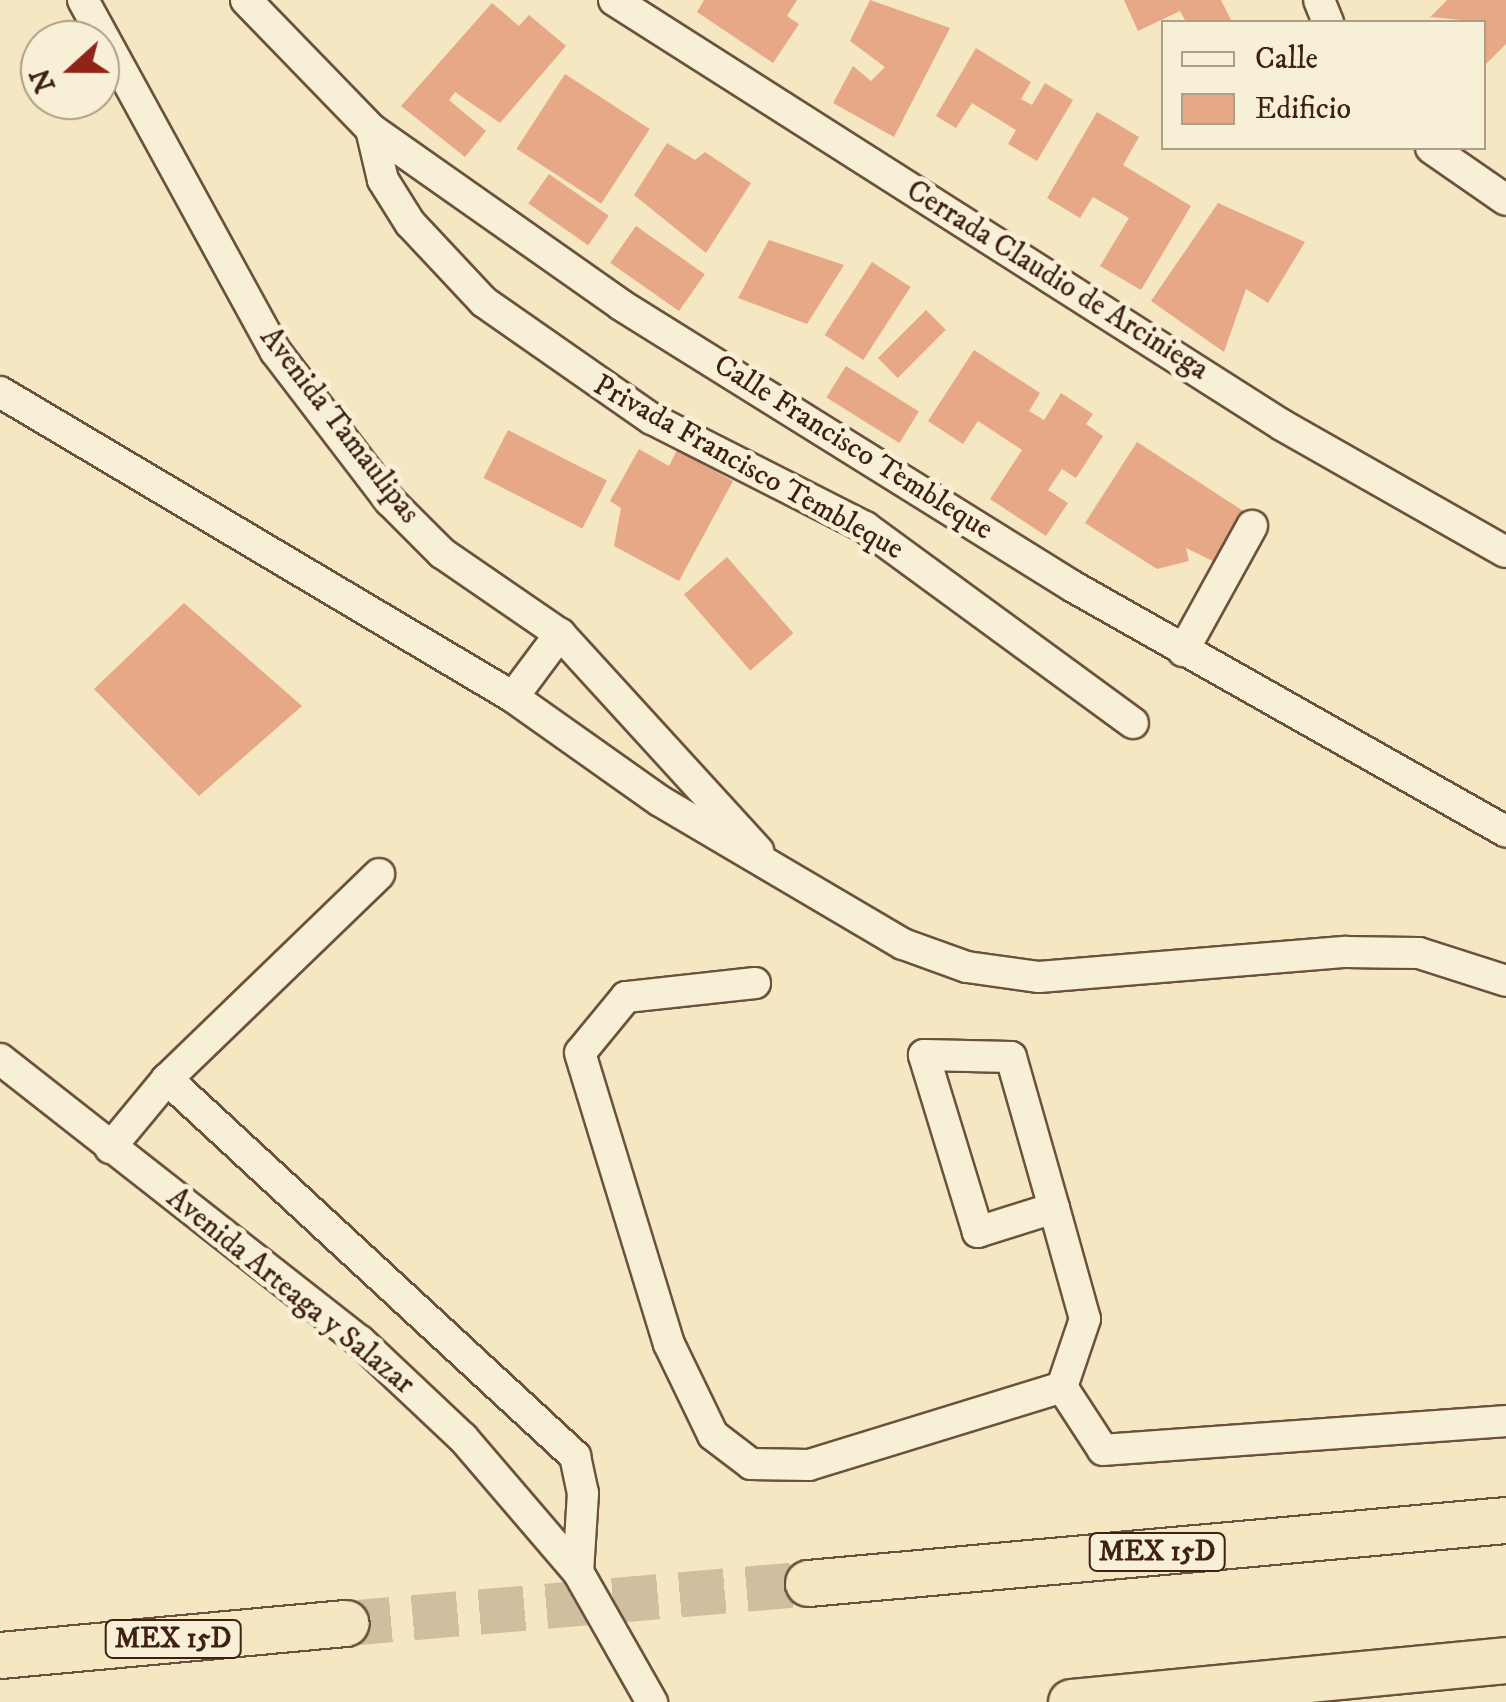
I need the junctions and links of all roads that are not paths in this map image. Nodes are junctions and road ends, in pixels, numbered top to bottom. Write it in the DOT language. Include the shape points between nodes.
graph roads {
  1 [pos="83,0"];
  2 [pos="246,0"];
  3 [pos="614,0"];
  4 [pos="372,129"];
  5 [pos="1434,150"];
  6 [pos="1506,200"];
  7 [pos="0,392"];
  8 [pos="1252,526"];
  9 [pos="1506,552"];
  10 [pos="560,634"];
  11 [pos="1183,651"];
  12 [pos="513,697"];
  13 [pos="1133,723"];
  14 [pos="1506,832"];
  15 [pos="770,865"];
  16 [pos="379,874"];
  17 [pos="1506,981"];
  18 [pos="756,983"];
  19 [pos="0,1059"];
  20 [pos="168,1079"];
  21 [pos="110,1148"];
  22 [pos="1054,1208"];
  23 [pos="1062,1387"];
  24 [pos="1506,1421"];
  25 [pos="1506,1520"];
  26 [pos="578,1572"];
  27 [pos="808,1583"];
  28 [pos="346,1623"];
  29 [pos="0,1655"];
  30 [pos="1506,1660"];
  31 [pos="649,1693"];
  32 [pos="1071,1702"];
  1 -- 10 [label="street, Avenida Tamaulipas" via="276,352 390,502 442,553"];
  2 -- 4 [label="street, Calle Francisco Tembleque"];
  3 -- 9 [label="street, Cerrada Claudio de Arciniega" via="1282,425"];
  4 -- 11 [label="street, Calle Francisco Tembleque" via="622,305"];
  4 -- 13 [label="street, Privada Francisco Tembleque" via="384,180 410,222 484,302 652,419 864,527"];
  5 -- 6 [label="street"];
  7 -- 12 [label="street"];
  8 -- 11 [label="street"];
  10 -- 12 [label="street"];
  10 -- 15 [label="street, Avenida Tamaulipas"];
  11 -- 14 [label="street, Calle Francisco Tembleque"];
  12 -- 15 [label="street"];
  15 -- 17 [label="street" via="903,944 968,967 1073,978 1419,953"];
  16 -- 20 [label="street"];
  18 -- 23 [label="street" via="626,997 580,1053 669,1344 713,1435 750,1464 809,1465"];
  19 -- 21 [label="street, Avenida Arteaga y Salazar"];
  20 -- 21 [label="street"];
  20 -- 26 [label="street" via="575,1456 583,1492"];
  21 -- 26 [label="street, Avenida Arteaga y Salazar" via="360,1342 464,1438"];
  22 -- 22 [label="street" via="1012,1057 924,1055 978,1232"];
  22 -- 23 [label="street" via="1084,1319"];
  23 -- 24 [label="street" via="1103,1450"];
  25 -- 27 [label="highway, MEX 15D"];
  26 -- 31 [label="street, Avenida Arteaga y Salazar"];
  28 -- 29 [label="highway, MEX 15D"];
  30 -- 32 [label="highway"];
}
